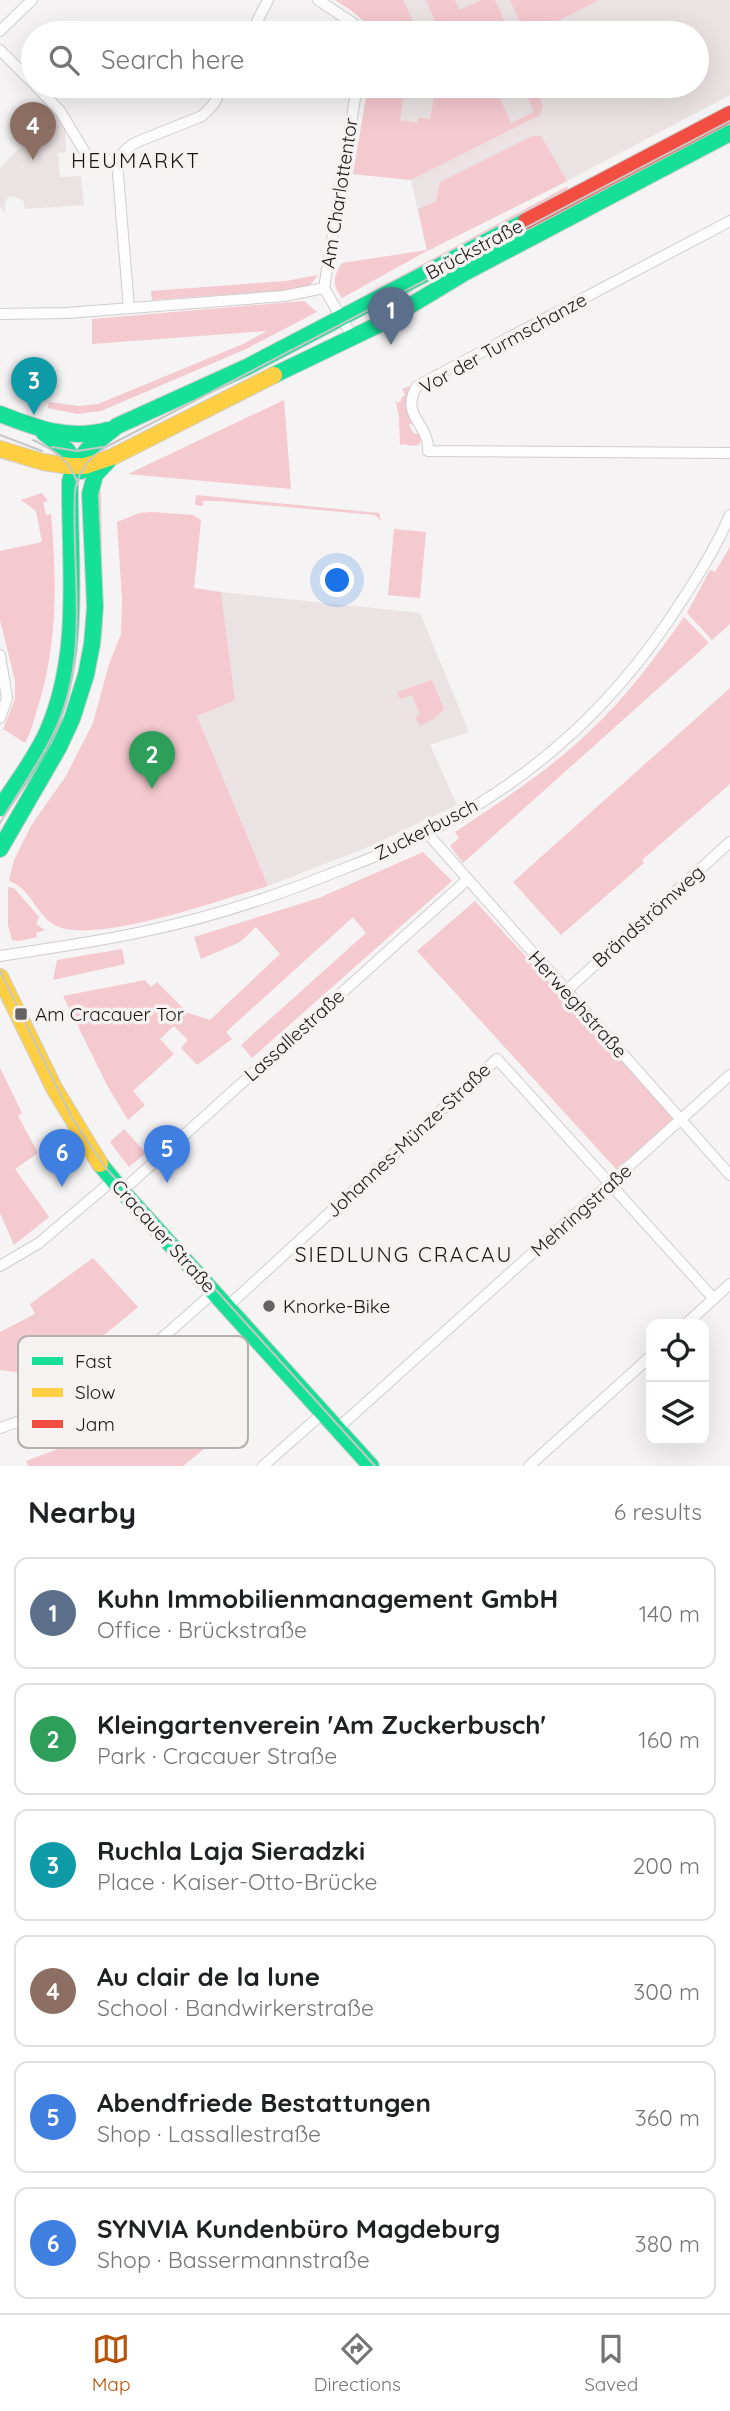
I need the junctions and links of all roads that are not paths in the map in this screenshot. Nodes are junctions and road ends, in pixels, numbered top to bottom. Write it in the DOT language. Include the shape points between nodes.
graph roads {
  1 [pos="32,0"];
  2 [pos="268,0"];
  3 [pos="318,0"];
  4 [pos="257,21"];
  5 [pos="350,21"];
  6 [pos="0,31"];
  7 [pos="0,50"];
  8 [pos="21,70"];
  9 [pos="48,98"];
  10 [pos="217,98"];
  11 [pos="355,98"];
  12 [pos="730,114"];
  13 [pos="730,133"];
  14 [pos="119,161"];
  15 [pos="730,221"];
  16 [pos="324,288"];
  17 [pos="129,308"];
  18 [pos="0,314"];
  19 [pos="342,319"];
  20 [pos="352,336"];
  21 [pos="0,414"];
  22 [pos="117,426"];
  23 [pos="38,428"];
  24 [pos="6,452"];
  25 [pos="730,453"];
  26 [pos="112,457"];
  27 [pos="76,466"];
  28 [pos="90,508"];
  29 [pos="70,509"];
  30 [pos="729,522"];
  31 [pos="0,655"];
  32 [pos="0,718"];
  33 [pos="0,808"];
  34 [pos="427,833"];
  35 [pos="730,842"];
  36 [pos="0,849"];
  37 [pos="467,880"];
  38 [pos="0,956"];
  39 [pos="0,977"];
  40 [pos="566,990"];
  41 [pos="730,1076"];
  42 [pos="681,1120"];
  43 [pos="730,1175"];
  44 [pos="610,1183"];
  45 [pos="118,1185"];
  46 [pos="0,1266"];
  47 [pos="730,1284"];
  48 [pos="214,1292"];
  49 [pos="714,1299"];
  50 [pos="227,1307"];
  51 [pos="692,1319"];
  52 [pos="164,1336"];
  53 [pos="646,1361"];
  54 [pos="323,1413"];
  55 [pos="18,1421"];
  56 [pos="0,1428"];
  57 [pos="337,1429"];
  58 [pos="263,1466"];
  59 [pos="371,1466"];
  60 [pos="529,1466"];
  1 -- 6 [label="street"];
  2 -- 4 [label="street"];
  3 -- 5 [label="street"];
  7 -- 8 [label="street"];
  9 -- 14 [label="street" via="86,154"];
  10 -- 14 [label="street" via="202,116 130,146"];
  11 -- 16 [label="street, Am Charlottentor"];
  12 -- 19 [label="main road, Brückstraße"];
  13 -- 20 [label="main road, Brückstraße"];
  14 -- 17 [label="street"];
  15 -- 25 [label="street, Vor der Turmschanze" via="417,386 411,409 429,442 428,451"];
  16 -- 17 [label="street" via="284,296"];
  16 -- 19 [label="street, Am Charlottentor"];
  17 -- 18 [label="street"];
  19 -- 20 [label="street, Am Charlottentor"];
  19 -- 22 [label="main road, Brückstraße"];
  20 -- 26 [label="main road, Brückstraße"];
  21 -- 23 [label="main road"];
  22 -- 23 [label="main road" via="86,435"];
  22 -- 27 [label="main road, Brückstraße" via="87,450"];
  23 -- 27 [label="main road" via="61,444"];
  24 -- 27 [label="main road"];
  24 -- 29 [label="main road" via="59,479"];
  26 -- 27 [label="main road, Brückstraße"];
  26 -- 28 [label="main road" via="92,482"];
  27 -- 28 [label="main road"];
  27 -- 29 [label="main road" via="70,481"];
  28 -- 36 [label="main road" via="94,622 84,678 64,737"];
  29 -- 33 [label="main road" via="69,662 48,731"];
  30 -- 34 [label="street, Zuckerbusch" via="651,646 602,705 514,781"];
  31 -- 32 [label="street" via="7,689"];
  34 -- 37 [label="street, Herweghstraße"];
  34 -- 38 [label="street, Zuckerbusch" via="296,888 233,908 146,931"];
  35 -- 40 [label="street, Brändströmweg"];
  37 -- 40 [label="street, Herweghstraße"];
  37 -- 45 [label="street, Lassallestraße"];
  39 -- 45 [label="main road, Cracauer Straße" via="71,1121"];
  40 -- 42 [label="street, Herweghstraße"];
  41 -- 42 [label="street, Mehringstraße"];
  42 -- 43 [label="street, Herweghstraße"];
  42 -- 44 [label="street, Mehringstraße"];
  44 -- 49 [label="street"];
  44 -- 50 [label="street, Johannes-Münze-Straße" via="497,1059"];
  44 -- 57 [label="street, Mehringstraße"];
  45 -- 46 [label="street, Lassallestraße"];
  45 -- 48 [label="main road, Cracauer Straße"];
  47 -- 49 [label="street"];
  48 -- 50 [label="main road, Cracauer Straße"];
  48 -- 52 [label="street"];
  49 -- 51 [label="street"];
  50 -- 54 [label="main road, Cracauer Straße"];
  53 -- 60 [label="street"];
  54 -- 57 [label="main road, Cracauer Straße"];
  54 -- 58 [label="street"];
  55 -- 56 [label="street"];
  57 -- 59 [label="main road, Cracauer Straße"];
}
